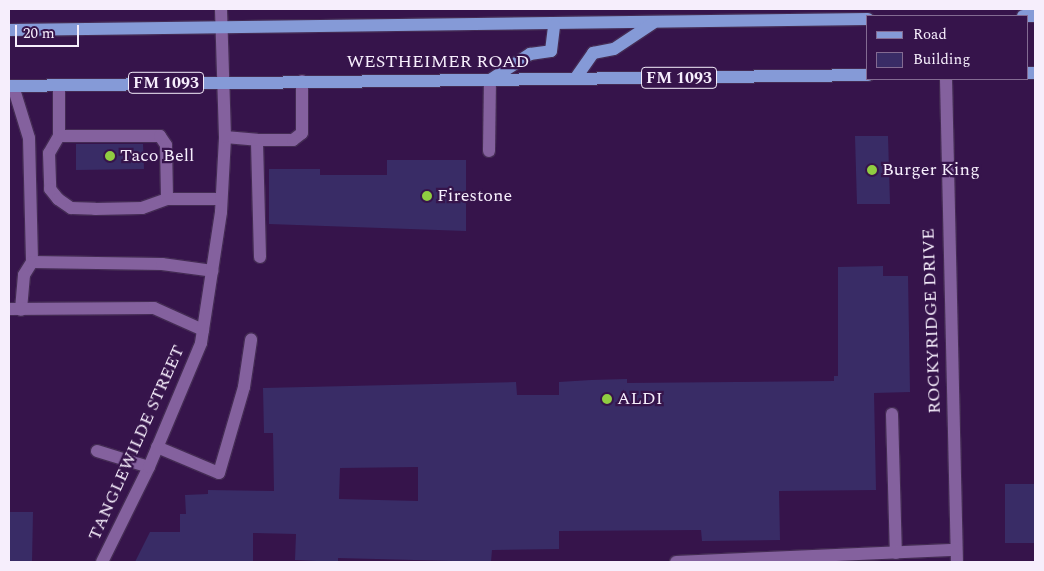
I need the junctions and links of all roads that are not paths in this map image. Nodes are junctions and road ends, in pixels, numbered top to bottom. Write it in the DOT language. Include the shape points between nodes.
graph roads {
  1 [pos="220,9"];
  2 [pos="866,19"];
  3 [pos="653,23"];
  4 [pos="554,24"];
  5 [pos="221,28"];
  6 [pos="9,30"];
  7 [pos="866,75"];
  8 [pos="575,79"];
  9 [pos="490,80"];
  10 [pos="946,80"];
  11 [pos="302,81"];
  12 [pos="224,82"];
  13 [pos="59,85"];
  14 [pos="11,86"];
  15 [pos="59,136"];
  16 [pos="225,137"];
  17 [pos="257,140"];
  18 [pos="489,151"];
  19 [pos="167,199"];
  20 [pos="221,199"];
  21 [pos="260,257"];
  22 [pos="32,262"];
  23 [pos="213,271"];
  24 [pos="15,310"];
  25 [pos="204,330"];
  26 [pos="251,340"];
  27 [pos="892,414"];
  28 [pos="157,447"];
  29 [pos="96,451"];
  30 [pos="149,467"];
  31 [pos="896,553"];
  32 [pos="956,556"];
  33 [pos="102,562"];
  34 [pos="676,562"];
  1 -- 5 [label="street, TANGLEWILDE STREET"];
  2 -- 3 [label="main road, WESTHEIMER ROAD"];
  3 -- 4 [label="main road, WESTHEIMER ROAD"];
  3 -- 8 [label="main road" via="614,49 593,53"];
  4 -- 5 [label="main road, WESTHEIMER ROAD"];
  4 -- 9 [label="main road" via="551,51 530,54"];
  5 -- 6 [label="main road, WESTHEIMER ROAD"];
  5 -- 12 [label="street, TANGLEWILDE STREET"];
  7 -- 8 [label="main road, WESTHEIMER ROAD / FM 1093"];
  8 -- 9 [label="main road, WESTHEIMER ROAD / FM 1093"];
  9 -- 11 [label="main road, WESTHEIMER ROAD / FM 1093"];
  9 -- 18 [label="street"];
  10 -- 32 [label="street, ROCKYRIDGE DRIVE"];
  11 -- 12 [label="main road, WESTHEIMER ROAD / FM 1093"];
  11 -- 17 [label="street" via="302,133 293,140"];
  12 -- 13 [label="main road, WESTHEIMER ROAD / FM 1093"];
  12 -- 16 [label="street, TANGLEWILDE STREET"];
  13 -- 14 [label="main road, WESTHEIMER ROAD / FM 1093"];
  13 -- 15 [label="street"];
  14 -- 22 [label="street" via="29,138"];
  15 -- 19 [label="street" via="160,136 166,145"];
  15 -- 19 [label="street" via="49,153 50,189 71,208 142,208"];
  16 -- 17 [label="street"];
  16 -- 20 [label="street, TANGLEWILDE STREET"];
  17 -- 21 [label="street"];
  19 -- 20 [label="street"];
  20 -- 23 [label="street, TANGLEWILDE STREET"];
  22 -- 23 [label="street" via="162,264"];
  22 -- 24 [label="street" via="24,275"];
  23 -- 25 [label="street, TANGLEWILDE STREET"];
  24 -- 25 [label="street" via="154,308"];
  25 -- 28 [label="street, TANGLEWILDE STREET"];
  26 -- 28 [label="street" via="244,387 219,473"];
  27 -- 31 [label="street"];
  28 -- 30 [label="street, TANGLEWILDE STREET"];
  29 -- 30 [label="street"];
  30 -- 33 [label="street, TANGLEWILDE STREET"];
  31 -- 32 [label="street"];
  31 -- 34 [label="street"];
}
